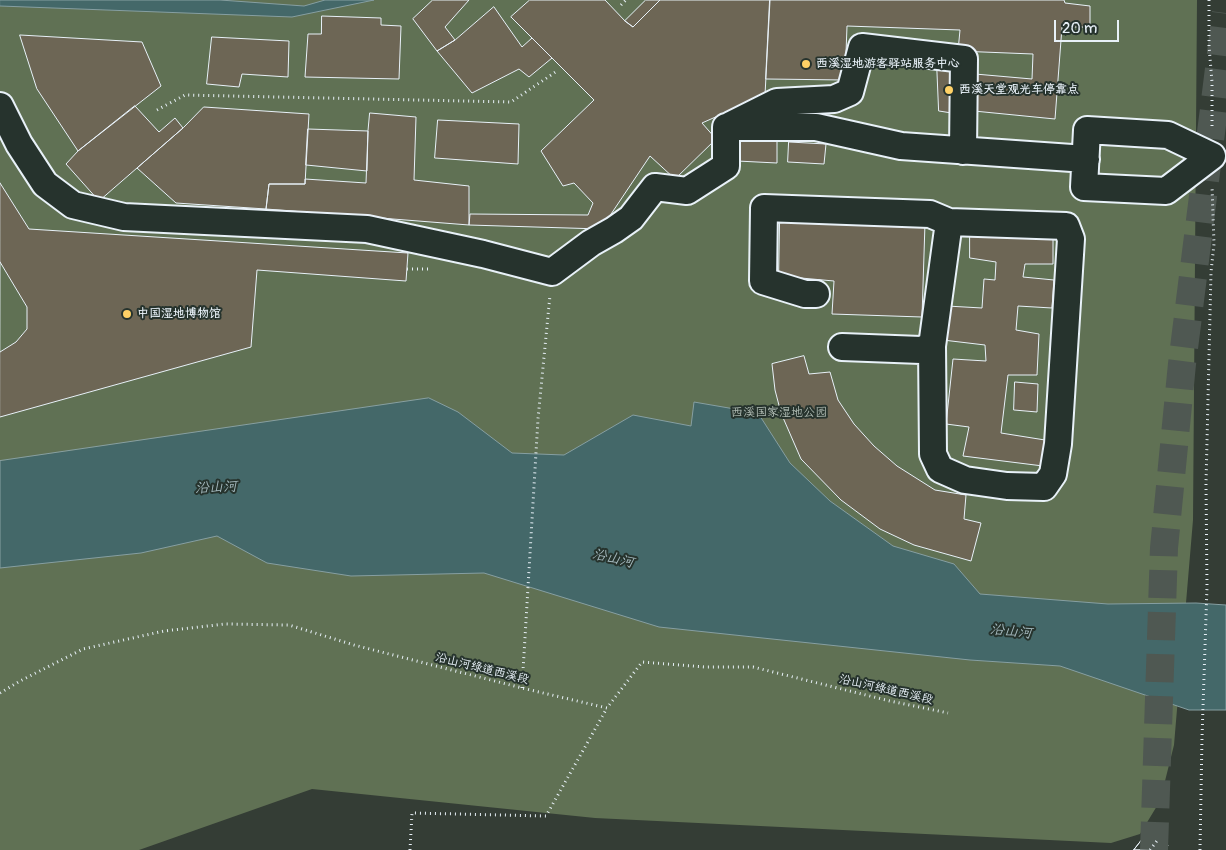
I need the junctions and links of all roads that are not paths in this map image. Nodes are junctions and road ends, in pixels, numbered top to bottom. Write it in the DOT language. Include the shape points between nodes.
graph roads {
  1 [pos="0,106"];
  2 [pos="726,127"];
  3 [pos="963,150"];
  4 [pos="1086,159"];
  5 [pos="949,222"];
  6 [pos="816,294"];
  7 [pos="932,346"];
  8 [pos="842,347"];
  1 -- 2 [label="street" via="19,144 45,184 73,205 124,217 367,229 552,272 591,242 631,218 654,187 687,192 726,166"];
  2 -- 3 [label="street" via="816,127 901,146"];
  2 -- 3 [label="street" via="777,102 834,99 850,92 862,47 964,59"];
  3 -- 4 [label="street"];
  4 -- 4 [label="street" via="1087,130 1168,135 1212,156 1166,192 1084,187"];
  5 -- 6 [label="street" via="930,214 764,208 763,281 805,294"];
  5 -- 7 [label="street"];
  5 -- 7 [label="street" via="1066,226 1070,239 1058,444 1053,474 1044,487 964,480 940,469 933,454"];
  7 -- 8 [label="street" via="921,350"];
}
